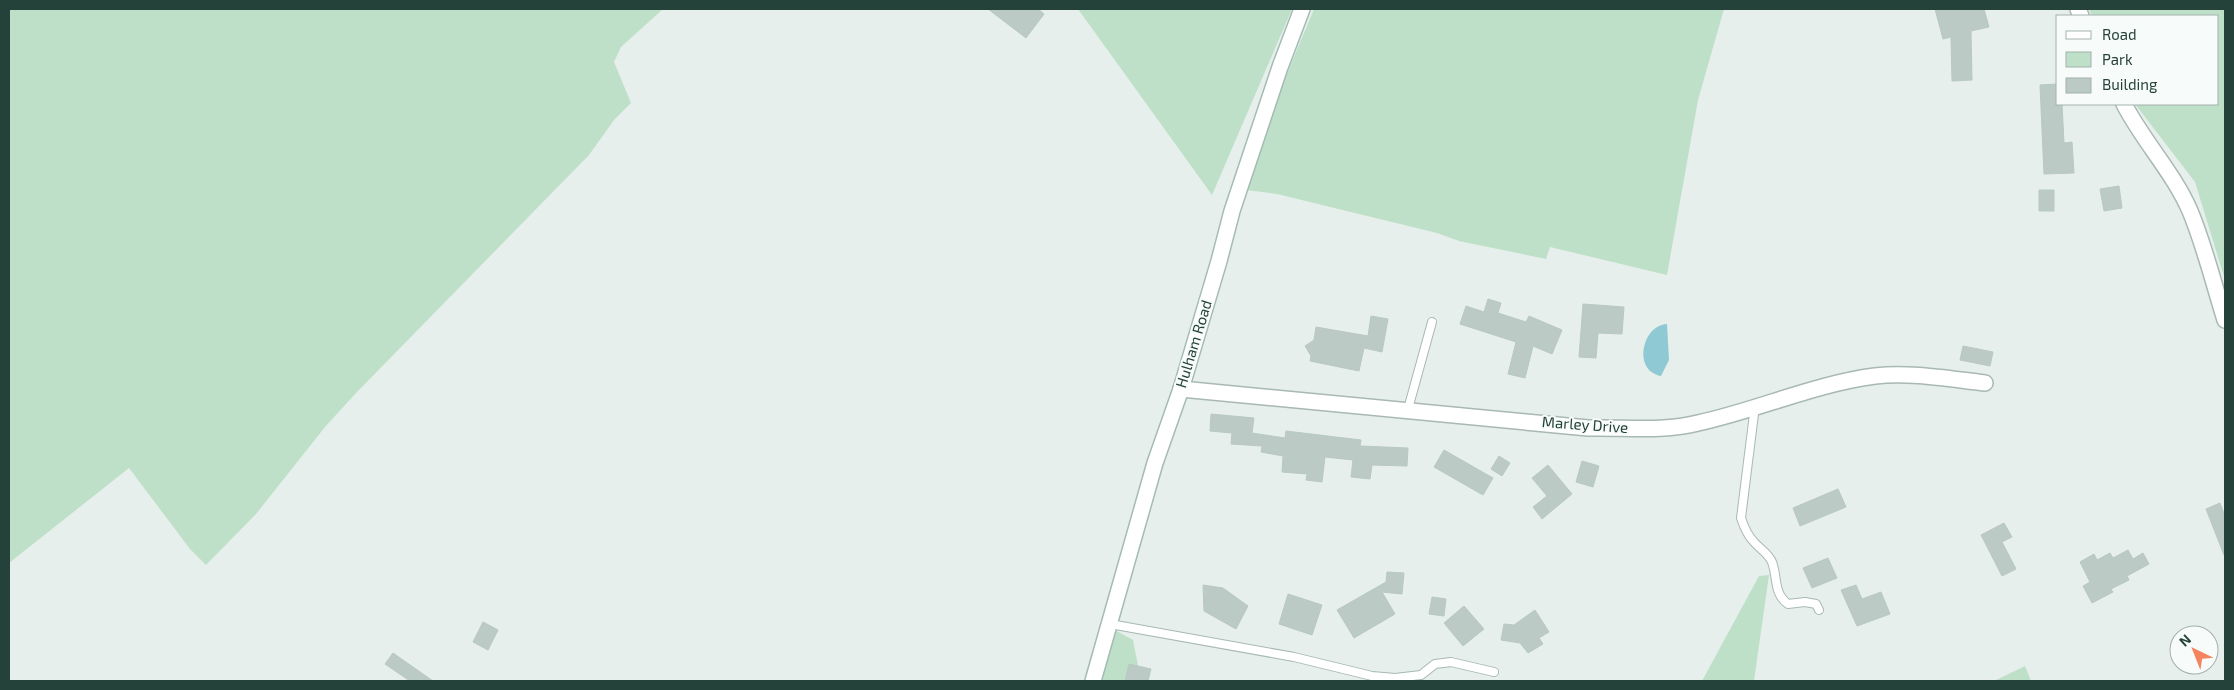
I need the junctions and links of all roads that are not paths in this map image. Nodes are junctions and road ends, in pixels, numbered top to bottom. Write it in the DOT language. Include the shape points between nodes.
graph roads {
  1 [pos="1302,9"];
  2 [pos="2124,105"];
  3 [pos="2225,320"];
  4 [pos="1432,322"];
  5 [pos="1985,383"];
  6 [pos="1181,389"];
  7 [pos="1755,406"];
  8 [pos="1408,410"];
  9 [pos="1819,610"];
  10 [pos="1110,624"];
  11 [pos="1494,672"];
  12 [pos="1092,681"];
  1 -- 6 [label="street, Hulham Road" via="1232,210"];
  2 -- 3 [label="street" via="2137,130 2174,181 2190,211"];
  4 -- 8 [label="lane"];
  5 -- 7 [label="street, Marley Drive" via="1917,375 1876,376"];
  6 -- 8 [label="street, Marley Drive"];
  6 -- 10 [label="street, Hulham Road" via="1155,463"];
  7 -- 8 [label="street, Marley Drive" via="1697,424 1639,429 1588,428"];
  7 -- 9 [label="lane" via="1741,518 1747,533 1772,563 1782,600 1788,604 1816,604"];
  10 -- 11 [label="lane" via="1294,657 1372,676 1421,675 1435,664 1451,662"];
  10 -- 12 [label="street, Hulham Road"];
}
